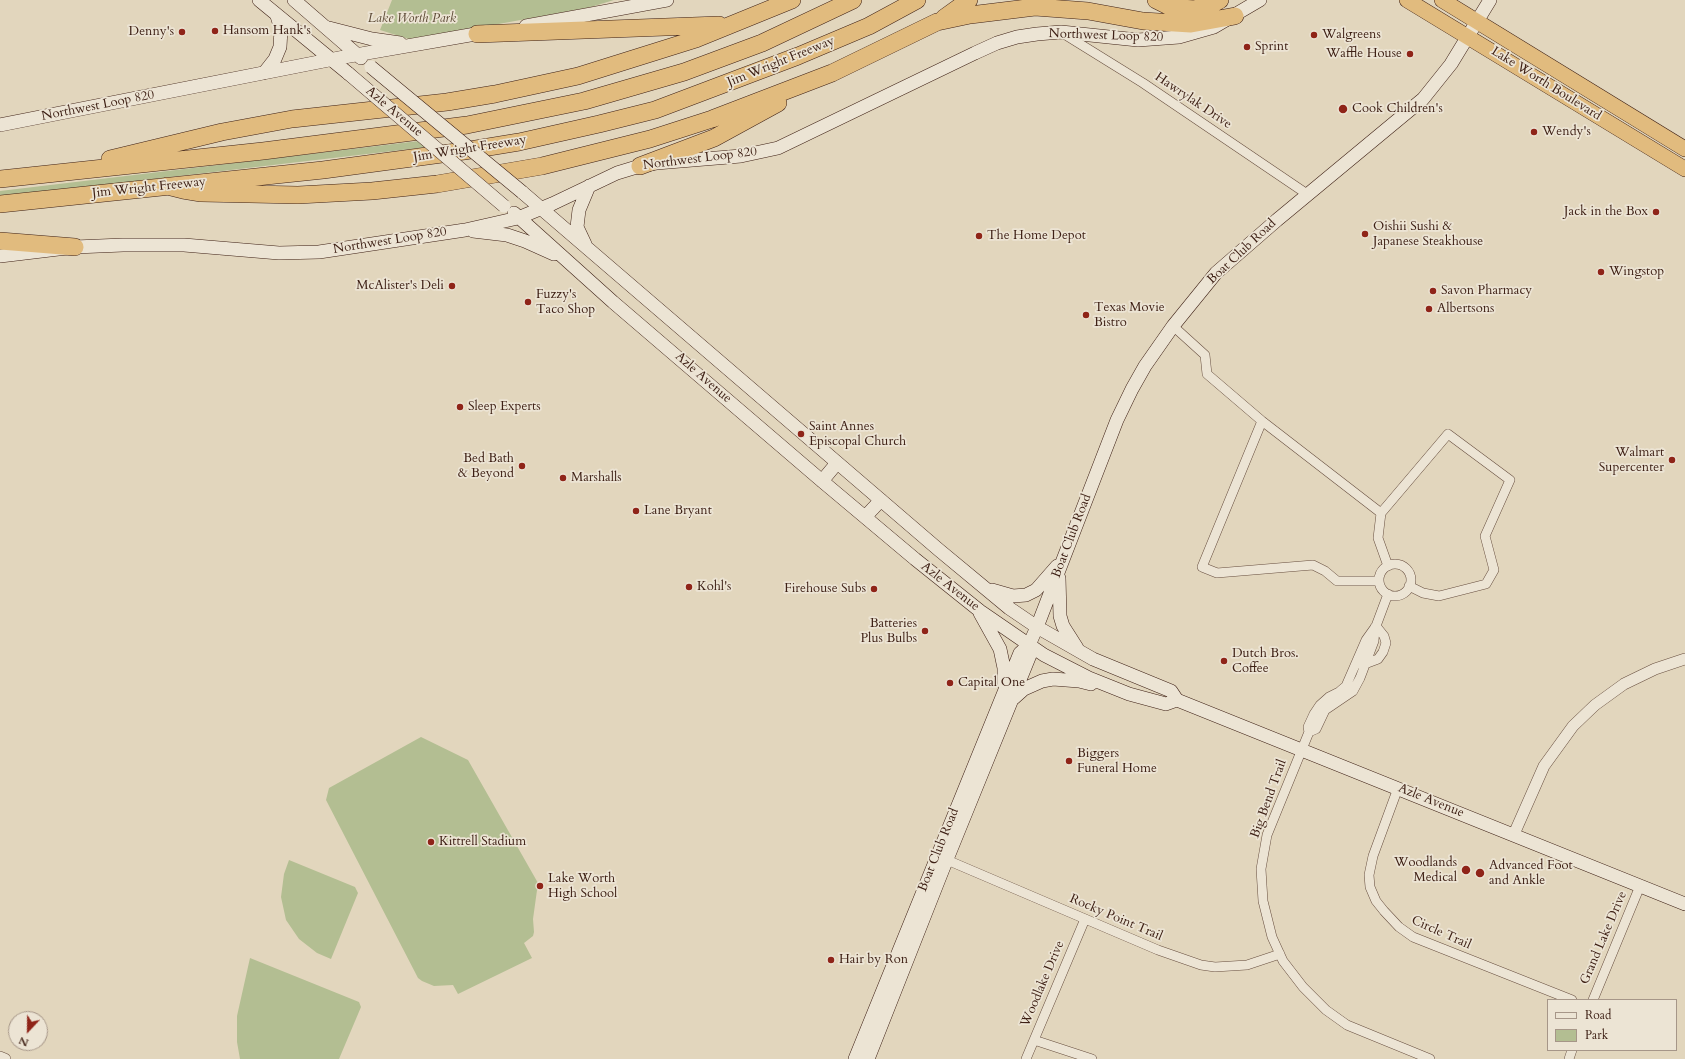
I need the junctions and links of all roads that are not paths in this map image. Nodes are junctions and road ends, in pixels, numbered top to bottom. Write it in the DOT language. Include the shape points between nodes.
graph roads {
  1 [pos="259,0"];
  2 [pos="294,0"];
  3 [pos="668,0"];
  4 [pos="792,0"];
  5 [pos="854,0"];
  6 [pos="917,0"];
  7 [pos="970,0"];
  8 [pos="1156,0"];
  9 [pos="1220,0"];
  10 [pos="1260,0"];
  11 [pos="1407,0"];
  12 [pos="1442,0"];
  13 [pos="1490,0"];
  14 [pos="277,16"];
  15 [pos="1235,16"];
  16 [pos="1477,21"];
  17 [pos="937,22"];
  18 [pos="736,24"];
  19 [pos="324,26"];
  20 [pos="1061,32"];
  21 [pos="477,34"];
  22 [pos="1467,36"];
  23 [pos="414,45"];
  24 [pos="357,54"];
  25 [pos="331,60"];
  26 [pos="264,73"];
  27 [pos="832,73"];
  28 [pos="0,125"];
  29 [pos="1685,149"];
  30 [pos="640,166"];
  31 [pos="1685,169"];
  32 [pos="88,170"];
  33 [pos="0,179"];
  34 [pos="167,186"];
  35 [pos="589,186"];
  36 [pos="1307,194"];
  37 [pos="0,204"];
  38 [pos="542,209"];
  39 [pos="518,218"];
  40 [pos="465,230"];
  41 [pos="0,241"];
  42 [pos="75,247"];
  43 [pos="586,248"];
  44 [pos="0,256"];
  45 [pos="565,258"];
  46 [pos="1173,326"];
  47 [pos="1262,421"];
  48 [pos="837,463"];
  49 [pos="822,481"];
  50 [pos="881,500"];
  51 [pos="1381,513"];
  52 [pos="865,517"];
  53 [pos="1062,561"];
  54 [pos="1388,566"];
  55 [pos="1379,581"];
  56 [pos="983,586"];
  57 [pos="1409,586"];
  58 [pos="1388,594"];
  59 [pos="980,611"];
  60 [pos="1376,626"];
  61 [pos="1037,627"];
  62 [pos="1029,645"];
  63 [pos="1079,651"];
  64 [pos="1685,659"];
  65 [pos="1361,665"];
  66 [pos="1130,694"];
  67 [pos="1008,695"];
  68 [pos="1177,700"];
  69 [pos="1302,750"];
  70 [pos="1398,788"];
  71 [pos="1514,834"];
  72 [pos="947,860"];
  73 [pos="1640,886"];
  74 [pos="1685,904"];
  75 [pos="1085,919"];
  76 [pos="1280,954"];
  77 [pos="1569,999"];
  78 [pos="1593,999"];
  79 [pos="1034,1040"];
  80 [pos="0,1057"];
  81 [pos="5,1059"];
  82 [pos="855,1059"];
  83 [pos="868,1059"];
  84 [pos="1026,1059"];
  85 [pos="1092,1059"];
  86 [pos="1430,1059"];
  1 -- 14 [label="main road, Azle Avenue"];
  2 -- 19 [label="main road, Azle Avenue"];
  3 -- 21 [label="main road, Northwest Loop 820"];
  4 -- 18 [label="highway"];
  5 -- 32 [label="highway, Jim Wright Freeway" via="762,43 691,70 584,101 466,125"];
  6 -- 34 [label="highway, Jim Wright Freeway" via="869,26 798,56 655,110 599,124 464,151 323,170"];
  7 -- 17 [label="highway"];
  8 -- 9 [label="highway" via="1168,6 1194,9"];
  10 -- 15 [label="main road, Northwest Loop 820"];
  11 -- 22 [label="highway, Lake Worth Boulevard"];
  12 -- 16 [label="highway, Lake Worth Boulevard"];
  13 -- 16 [label="main road, Boat Club Road"];
  14 -- 25 [label="main road, Azle Avenue"];
  14 -- 26 [label="main road" via="281,29 280,47 275,59"];
  15 -- 17 [label="highway" via="1191,24 1143,21 1088,11 1035,7 970,14"];
  15 -- 20 [label="main road, Northwest Loop 820" via="1196,34 1159,40"];
  16 -- 22 [label="main road, Boat Club Road"];
  16 -- 29 [label="highway, Lake Worth Boulevard"];
  17 -- 27 [label="highway"];
  18 -- 21 [label="highway"];
  18 -- 32 [label="highway" via="666,50 570,78 447,102 292,119 222,132 108,159"];
  19 -- 23 [label="main road" via="372,40"];
  19 -- 24 [label="main road, Azle Avenue"];
  20 -- 30 [label="main road, Northwest Loop 820" via="1026,35 992,46 769,150 741,156"];
  20 -- 36 [label="street, Hawrylak Drive" via="1143,83"];
  21 -- 23 [label="main road, Northwest Loop 820"];
  22 -- 31 [label="highway, Lake Worth Boulevard"];
  22 -- 36 [label="main road, Boat Club Road" via="1451,64 1423,99"];
  23 -- 24 [label="main road, Northwest Loop 820"];
  24 -- 25 [label="main road, Northwest Loop 820"];
  24 -- 38 [label="main road, Azle Avenue, bridge"];
  25 -- 26 [label="main road, Northwest Loop 820"];
  25 -- 39 [label="main road, Azle Avenue, bridge"];
  26 -- 28 [label="main road, Northwest Loop 820"];
  27 -- 30 [label="highway" via="732,129 698,145"];
  27 -- 34 [label="highway" via="650,140 542,166 437,184 298,195 201,193"];
  30 -- 35 [label="main road, Northwest Loop 820"];
  32 -- 33 [label="highway, Jim Wright Freeway"];
  34 -- 37 [label="highway, Jim Wright Freeway"];
  35 -- 38 [label="main road, Northwest Loop 820"];
  35 -- 43 [label="main road" via="579,210 577,227"];
  36 -- 46 [label="main road, Boat Club Road" via="1216,273"];
  38 -- 39 [label="main road, Northwest Loop 820"];
  38 -- 43 [label="main road, Azle Avenue"];
  39 -- 40 [label="main road, Northwest Loop 820"];
  39 -- 45 [label="main road, Azle Avenue"];
  40 -- 42 [label="main road, Northwest Loop 820" via="319,252 279,253 184,245"];
  40 -- 45 [label="main road" via="507,235"];
  41 -- 42 [label="highway"];
  42 -- 44 [label="main road, Northwest Loop 820"];
  43 -- 48 [label="main road, Azle Avenue"];
  45 -- 49 [label="main road, Azle Avenue"];
  46 -- 47 [label="street" via="1205,355 1207,374"];
  46 -- 53 [label="main road, Boat Club Road" via="1144,366 1123,407"];
  47 -- 51 [label="street"];
  47 -- 55 [label="street" via="1202,567 1217,573 1313,565 1325,570 1337,581"];
  48 -- 49 [label="main road"];
  48 -- 50 [label="main road, Azle Avenue"];
  49 -- 52 [label="main road, Azle Avenue"];
  50 -- 52 [label="main road"];
  50 -- 56 [label="main road, Azle Avenue"];
  51 -- 54 [label="street" via="1378,538"];
  51 -- 57 [label="street" via="1448,434 1510,480 1485,536 1494,570 1486,584 1439,596 1423,593"];
  52 -- 59 [label="main road, Azle Avenue"];
  53 -- 56 [label="main road, Azle Avenue" via="1036,590 1026,595 1013,596"];
  53 -- 61 [label="main road, Boat Club Road"];
  53 -- 63 [label="main road" via="1059,577 1060,616 1063,626"];
  54 -- 55 [label="street" via="1382,571"];
  54 -- 57 [label="street" via="1395,564 1405,568 1410,576"];
  55 -- 58 [label="street"];
  56 -- 61 [label="main road, Azle Avenue"];
  57 -- 58 [label="street" via="1402,594"];
  58 -- 60 [label="street"];
  59 -- 62 [label="main road, Azle Avenue"];
  59 -- 67 [label="main road" via="1000,649"];
  60 -- 65 [label="street" via="1366,640"];
  60 -- 65 [label="street" via="1384,636 1386,644 1383,652 1378,659"];
  61 -- 62 [label="main road, Boat Club Road"];
  61 -- 63 [label="main road, Azle Avenue"];
  62 -- 66 [label="main road, Azle Avenue" via="1060,664"];
  62 -- 67 [label="main road, Boat Club Road" via="1030,655"];
  63 -- 68 [label="main road, Azle Avenue" via="1113,668 1171,691"];
  64 -- 71 [label="street" via="1655,669 1624,684 1595,705 1573,726 1544,766"];
  65 -- 69 [label="street, Big Bend Trail" via="1346,686 1314,714"];
  66 -- 67 [label="main road" via="1079,681 1053,679 1037,682"];
  66 -- 68 [label="main road, Azle Avenue" via="1166,704"];
  67 -- 72 [label="main road, Boat Club Road"];
  67 -- 82 [label="main road, Boat Club Road"];
  68 -- 69 [label="main road, Azle Avenue"];
  69 -- 70 [label="main road, Azle Avenue"];
  69 -- 76 [label="street, Big Bend Trail" via="1267,835 1261,869 1267,919"];
  70 -- 71 [label="main road, Azle Avenue"];
  70 -- 77 [label="street, Circle Trail" via="1373,856 1369,875 1370,887 1384,911 1413,937"];
  71 -- 73 [label="main road, Azle Avenue"];
  72 -- 75 [label="street, Rocky Point Trail"];
  72 -- 83 [label="main road, Boat Club Road"];
  73 -- 74 [label="main road, Azle Avenue"];
  73 -- 78 [label="street, Grand Lake Drive"];
  75 -- 76 [label="street, Rocky Point Trail" via="1201,965 1247,965"];
  75 -- 79 [label="street, Woodlake Drive"];
  76 -- 86 [label="street, Big Bend Trail" via="1303,987 1326,1010 1347,1025"];
  79 -- 84 [label="street, Woodlake Drive"];
  79 -- 85 [label="street"];
  80 -- 81 [label="street"];
}
